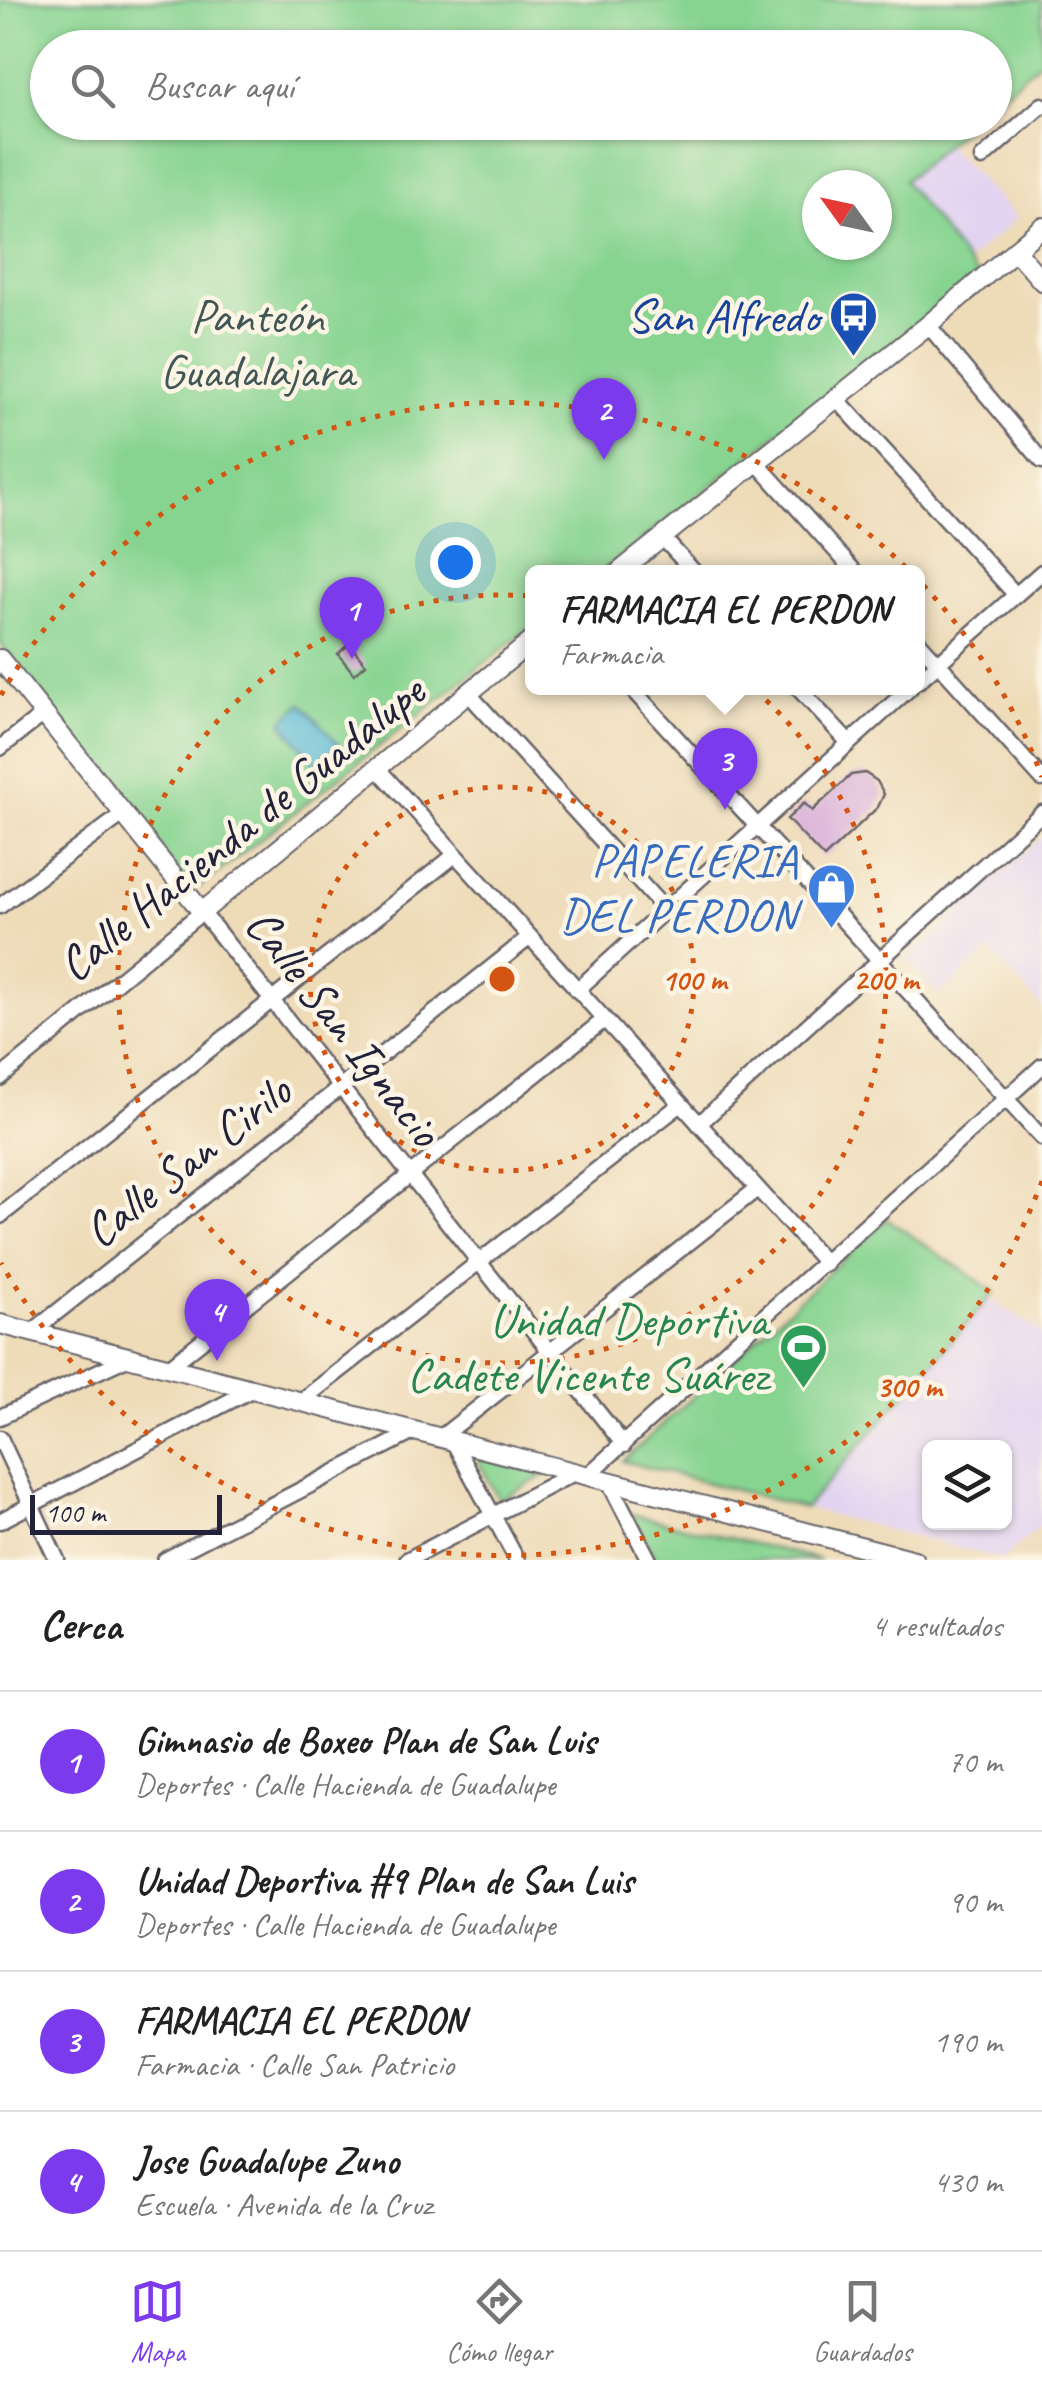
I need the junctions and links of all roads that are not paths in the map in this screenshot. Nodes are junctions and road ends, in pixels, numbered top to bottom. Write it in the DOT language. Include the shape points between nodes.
graph roads {
  1 [pos="1042,106"];
  2 [pos="1012,132"];
  3 [pos="1003,140"];
  4 [pos="982,158"];
  5 [pos="1042,227"];
  6 [pos="1015,250"];
  7 [pos="1042,280"];
  8 [pos="928,325"];
  9 [pos="836,398"];
  10 [pos="1042,461"];
  11 [pos="756,462"];
  12 [pos="663,538"];
  13 [pos="629,565"];
  14 [pos="688,565"];
  15 [pos="849,565"];
  16 [pos="1042,572"];
  17 [pos="1016,595"];
  18 [pos="525,647"];
  19 [pos="925,650"];
  20 [pos="0,659"];
  21 [pos="937,663"];
  22 [pos="925,674"];
  23 [pos="468,693"];
  24 [pos="636,695"];
  25 [pos="804,695"];
  26 [pos="902,695"];
  27 [pos="44,714"];
  28 [pos="848,743"];
  29 [pos="0,748"];
  30 [pos="379,770"];
  31 [pos="1042,779"];
  32 [pos="1042,813"];
  33 [pos="124,814"];
  34 [pos="756,827"];
  35 [pos="456,855"];
  36 [pos="0,906"];
  37 [pos="665,910"];
  38 [pos="202,912"];
  39 [pos="530,937"];
  40 [pos="880,960"];
  41 [pos="577,990"];
  42 [pos="272,1000"];
  43 [pos="604,1020"];
  44 [pos="1042,1066"];
  45 [pos="0,1078"];
  46 [pos="341,1087"];
  47 [pos="1006,1099"];
  48 [pos="681,1104"];
  49 [pos="699,1124"];
  50 [pos="1042,1138"];
  51 [pos="410,1174"];
  52 [pos="757,1189"];
  53 [pos="0,1216"];
  54 [pos="480,1262"];
  55 [pos="826,1264"];
  56 [pos="0,1324"];
  57 [pos="32,1332"];
  58 [pos="550,1352"];
  59 [pos="127,1358"];
  60 [pos="168,1367"];
  61 [pos="254,1389"];
  62 [pos="301,1402"];
  63 [pos="0,1416"];
  64 [pos="414,1431"];
  65 [pos="0,1438"];
  66 [pos="446,1440"];
  67 [pos="624,1445"];
  68 [pos="580,1475"];
  69 [pos="609,1482"];
  70 [pos="31,1505"];
  71 [pos="493,1516"];
  72 [pos="0,1522"];
  73 [pos="57,1560"];
  74 [pos="166,1560"];
  75 [pos="408,1560"];
  76 [pos="516,1560"];
  77 [pos="649,1560"];
  78 [pos="914,1560"];
  1 -- 2 [label="street"];
  3 -- 4 [label="street"];
  5 -- 6 [label="street"];
  6 -- 7 [label="street"];
  6 -- 8 [label="street"];
  8 -- 9 [label="street"];
  8 -- 10 [label="street"];
  9 -- 11 [label="street"];
  9 -- 17 [label="street"];
  11 -- 12 [label="street"];
  11 -- 15 [label="street"];
  12 -- 13 [label="street"];
  12 -- 14 [label="street"];
  16 -- 17 [label="street"];
  17 -- 21 [label="street"];
  18 -- 23 [label="street, Calle Hacienda de Guadalupe"];
  19 -- 21 [label="street"];
  20 -- 27 [label="street, Calle San Ignacio"];
  21 -- 22 [label="street"];
  21 -- 31 [label="street"];
  23 -- 30 [label="street, Calle Hacienda de Guadalupe"];
  23 -- 37 [label="street"];
  24 -- 34 [label="street"];
  25 -- 28 [label="street"];
  26 -- 28 [label="street"];
  27 -- 29 [label="street"];
  27 -- 33 [label="street, Calle San Ignacio"];
  28 -- 34 [label="street"];
  30 -- 35 [label="street"];
  30 -- 38 [label="street, Calle Hacienda de Guadalupe"];
  32 -- 40 [label="street"];
  33 -- 36 [label="street"];
  33 -- 38 [label="street, Calle San Ignacio"];
  34 -- 37 [label="street"];
  34 -- 40 [label="street"];
  35 -- 39 [label="street"];
  35 -- 42 [label="street"];
  37 -- 41 [label="street"];
  38 -- 42 [label="street, Calle San Ignacio"];
  38 -- 45 [label="street, Calle Hacienda de Guadalupe"];
  39 -- 41 [label="street"];
  39 -- 46 [label="street, Calle San Cirilo"];
  40 -- 47 [label="street"];
  40 -- 49 [label="street"];
  41 -- 43 [label="street"];
  42 -- 46 [label="street, Calle San Ignacio"];
  42 -- 53 [label="street"];
  43 -- 48 [label="street"];
  43 -- 51 [label="street"];
  44 -- 47 [label="street"];
  46 -- 51 [label="street, Calle San Ignacio"];
  46 -- 57 [label="street, Calle San Cirilo"];
  47 -- 50 [label="street"];
  47 -- 55 [label="street"];
  48 -- 49 [label="street"];
  48 -- 54 [label="street"];
  49 -- 52 [label="street"];
  51 -- 54 [label="street, Calle San Ignacio"];
  51 -- 60 [label="street"];
  52 -- 55 [label="street"];
  52 -- 58 [label="street"];
  54 -- 58 [label="street, Calle San Ignacio"];
  54 -- 62 [label="street"];
  55 -- 67 [label="street"];
  56 -- 57 [label="street"];
  57 -- 59 [label="street"];
  58 -- 66 [label="street"];
  58 -- 67 [label="street, Calle San Ignacio"];
  59 -- 60 [label="street"];
  59 -- 63 [label="street"];
  60 -- 61 [label="street"];
  61 -- 62 [label="street"];
  61 -- 70 [label="street"];
  62 -- 64 [label="street"];
  64 -- 66 [label="street"];
  64 -- 74 [label="street"];
  65 -- 70 [label="street"];
  66 -- 68 [label="street"];
  66 -- 71 [label="street"];
  67 -- 68 [label="street"];
  68 -- 69 [label="street"];
  68 -- 71 [label="street"];
  69 -- 77 [label="street"];
  69 -- 78 [label="street"];
  70 -- 72 [label="street"];
  70 -- 73 [label="street"];
  71 -- 75 [label="street"];
  71 -- 76 [label="street"];
}
